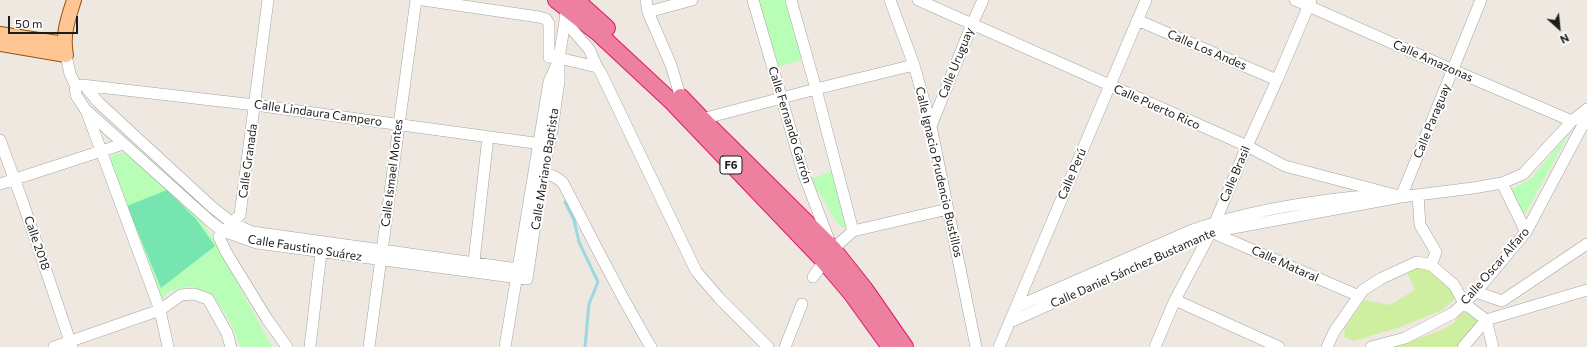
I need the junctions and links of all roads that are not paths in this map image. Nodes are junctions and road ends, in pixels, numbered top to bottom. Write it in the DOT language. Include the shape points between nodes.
graph roads {
  1 [pos="74,0"];
  2 [pos="268,0"];
  3 [pos="416,0"];
  4 [pos="423,0"];
  5 [pos="646,0"];
  6 [pos="692,0"];
  7 [pos="753,0"];
  8 [pos="791,0"];
  9 [pos="890,0"];
  10 [pos="918,0"];
  11 [pos="983,0"];
  12 [pos="1146,0"];
  13 [pos="1295,0"];
  14 [pos="1481,0"];
  15 [pos="1310,3"];
  16 [pos="566,6"];
  17 [pos="648,12"];
  18 [pos="1137,20"];
  19 [pos="972,24"];
  20 [pos="0,34"];
  21 [pos="0,44"];
  22 [pos="65,49"];
  23 [pos="559,58"];
  24 [pos="914,65"];
  25 [pos="597,67"];
  26 [pos="1453,70"];
  27 [pos="1277,80"];
  28 [pos="80,85"];
  29 [pos="1109,86"];
  30 [pos="816,89"];
  31 [pos="676,98"];
  32 [pos="781,98"];
  33 [pos="255,105"];
  34 [pos="85,109"];
  35 [pos="1587,109"];
  36 [pos="1587,117"];
  37 [pos="1572,121"];
  38 [pos="398,124"];
  39 [pos="699,124"];
  40 [pos="931,126"];
  41 [pos="488,137"];
  42 [pos="0,140"];
  43 [pos="123,144"];
  44 [pos="544,144"];
  45 [pos="1246,146"];
  46 [pos="100,151"];
  47 [pos="539,173"];
  48 [pos="15,180"];
  49 [pos="1502,183"];
  50 [pos="0,184"];
  51 [pos="1418,195"];
  52 [pos="1401,197"];
  53 [pos="948,209"];
  54 [pos="232,223"];
  55 [pos="1213,227"];
  56 [pos="223,231"];
  57 [pos="853,231"];
  58 [pos="1526,232"];
  59 [pos="1587,244"];
  60 [pos="321,247"];
  61 [pos="828,254"];
  62 [pos="382,255"];
  63 [pos="1431,265"];
  64 [pos="474,268"];
  65 [pos="520,275"];
  66 [pos="813,276"];
  67 [pos="1587,290"];
  68 [pos="1476,292"];
  69 [pos="1359,296"];
  70 [pos="1175,300"];
  71 [pos="1464,303"];
  72 [pos="802,304"];
  73 [pos="1016,307"];
  74 [pos="160,310"];
  75 [pos="1486,320"];
  76 [pos="1010,322"];
  77 [pos="71,344"];
  78 [pos="54,347"];
  79 [pos="168,347"];
  80 [pos="231,347"];
  81 [pos="287,347"];
  82 [pos="310,347"];
  83 [pos="369,347"];
  84 [pos="505,347"];
  85 [pos="651,347"];
  86 [pos="768,347"];
  87 [pos="785,347"];
  88 [pos="890,347"];
  89 [pos="905,347"];
  90 [pos="976,347"];
  91 [pos="999,347"];
  92 [pos="1155,347"];
  93 [pos="1279,347"];
  94 [pos="1327,347"];
  95 [pos="1371,347"];
  96 [pos="1462,347"];
  97 [pos="1493,347"];
  1 -- 22 [label="main road" via="65,28"];
  2 -- 33 [label="street, Calle Granada"];
  3 -- 38 [label="street, Calle Ismael Montes"];
  4 -- 23 [label="street" via="539,17 549,24 549,57"];
  5 -- 17 [label="street"];
  6 -- 17 [label="street"];
  7 -- 32 [label="street, Calle Fernando Garrón"];
  8 -- 30 [label="street"];
  9 -- 24 [label="street, Calle Ignacio Prudencio Bustillos"];
  10 -- 19 [label="street, Calle Puerto Rico"];
  11 -- 19 [label="street, Calle Uruguay"];
  12 -- 18 [label="street, Calle Perú"];
  13 -- 15 [label="street, Calle Amazonas"];
  14 -- 26 [label="street, Calle Paraguay"];
  15 -- 26 [label="street, Calle Amazonas"];
  15 -- 27 [label="street, Calle Brasil"];
  16 -- 23 [label="street, Calle Mariano Baptista"];
  16 -- 25 [label="street"];
  16 -- 31 [label="highway, F6"];
  17 -- 31 [label="street" via="671,65"];
  18 -- 27 [label="street, Calle Los Andes"];
  18 -- 29 [label="street, Calle Perú"];
  19 -- 29 [label="street, Calle Puerto Rico"];
  19 -- 40 [label="street, Calle Uruguay"];
  20 -- 22 [label="main road"];
  21 -- 22 [label="main road"];
  22 -- 28 [label="street, Calle Faustino Suárez" via="70,74"];
  23 -- 25 [label="street"];
  23 -- 44 [label="street, Calle Mariano Baptista" via="559,81"];
  24 -- 30 [label="street"];
  24 -- 40 [label="street, Calle Ignacio Prudencio Bustillos"];
  25 -- 86 [label="street" via="696,271"];
  26 -- 37 [label="street, Calle Amazonas"];
  26 -- 52 [label="street, Calle Paraguay"];
  27 -- 45 [label="street, Calle Brasil"];
  28 -- 33 [label="street, Calle Lindaura Campero"];
  28 -- 34 [label="street, Calle Faustino Suárez" via="76,95"];
  28 -- 54 [label="street, Calle Faustino Suárez"];
  29 -- 45 [label="street, Calle Puerto Rico"];
  29 -- 73 [label="street, Calle Perú"];
  30 -- 32 [label="street"];
  30 -- 57 [label="street"];
  31 -- 39 [label="highway, F6"];
  32 -- 39 [label="street"];
  32 -- 61 [label="street, Calle Fernando Garrón"];
  33 -- 38 [label="street, Calle Lindaura Campero"];
  33 -- 54 [label="street, Calle Granada" via="240,215"];
  34 -- 43 [label="street, Calle Faustino Suárez"];
  34 -- 46 [label="street"];
  35 -- 37 [label="street, Calle Daniel Sánchez Bustamante"];
  36 -- 58 [label="street, Calle Oscar Alfaro"];
  37 -- 49 [label="street, Calle Daniel Sánchez Bustamante" via="1523,174"];
  38 -- 41 [label="street, Calle Lindaura Campero"];
  38 -- 62 [label="street, Calle Ismael Montes"];
  39 -- 61 [label="highway, F6"];
  40 -- 53 [label="street, Calle Ignacio Prudencio Bustillos"];
  41 -- 44 [label="street, Calle Lindaura Campero"];
  41 -- 64 [label="street"];
  42 -- 48 [label="street, Calle 2018"];
  43 -- 46 [label="street"];
  43 -- 56 [label="street, Calle Faustino Suárez"];
  44 -- 47 [label="street, Calle Mariano Baptista"];
  45 -- 52 [label="street, Calle Puerto Rico" via="1285,166"];
  45 -- 55 [label="street, Calle Brasil"];
  46 -- 48 [label="street"];
  46 -- 74 [label="street"];
  47 -- 65 [label="street, Calle Mariano Baptista"];
  47 -- 85 [label="street" via="558,177 563,183 625,303"];
  48 -- 50 [label="street"];
  48 -- 77 [label="street, Calle 2018"];
  49 -- 51 [label="street, Calle Daniel Sánchez Bustamante"];
  49 -- 58 [label="street"];
  51 -- 52 [label="street, Calle Daniel Sánchez Bustamante"];
  51 -- 63 [label="street" via="1420,225 1436,252"];
  52 -- 55 [label="street, Calle Daniel Sánchez Bustamante" via="1367,195 1302,203"];
  53 -- 57 [label="street"];
  53 -- 90 [label="street, Calle Ignacio Prudencio Bustillos"];
  54 -- 56 [label="street, Calle Granada"];
  54 -- 60 [label="street, Calle Faustino Suárez" via="252,232"];
  55 -- 69 [label="street, Calle Mataral"];
  55 -- 70 [label="street, Calle Brasil"];
  55 -- 73 [label="street, Calle Daniel Sánchez Bustamante" via="1190,230"];
  55 -- 76 [label="street, Calle Daniel Sánchez Bustamante"];
  56 -- 60 [label="street, Calle Faustino Suárez" via="257,243"];
  56 -- 81 [label="street" via="219,237 226,252 266,319"];
  57 -- 61 [label="street"];
  58 -- 68 [label="street, Calle Oscar Alfaro"];
  59 -- 68 [label="street" via="1502,301"];
  60 -- 62 [label="street, Calle Faustino Suárez"];
  60 -- 82 [label="street"];
  61 -- 66 [label="street"];
  61 -- 88 [label="highway, F6" via="851,294"];
  61 -- 89 [label="highway, F6" via="864,288"];
  62 -- 64 [label="street, Calle Faustino Suárez"];
  62 -- 83 [label="street, Calle Ismael Montes"];
  63 -- 69 [label="street" via="1417,262 1382,278 1363,290"];
  63 -- 71 [label="street" via="1454,285"];
  64 -- 65 [label="street, Calle Faustino Suárez"];
  65 -- 84 [label="street, Calle Mariano Baptista"];
  67 -- 75 [label="street"];
  68 -- 71 [label="street, Calle Oscar Alfaro"];
  69 -- 94 [label="street" via="1334,332"];
  70 -- 92 [label="street, Calle Brasil"];
  70 -- 93 [label="street"];
  71 -- 75 [label="street"];
  71 -- 95 [label="street, Calle Oscar Alfaro" via="1454,313 1405,338"];
  72 -- 87 [label="street"];
  73 -- 76 [label="street, Calle Perú"];
  74 -- 77 [label="street"];
  74 -- 79 [label="street"];
  74 -- 80 [label="street" via="181,295 194,294 208,298 227,333"];
  75 -- 96 [label="street"];
  75 -- 97 [label="street"];
  76 -- 91 [label="street, Calle Perú"];
  77 -- 78 [label="street"];
}
